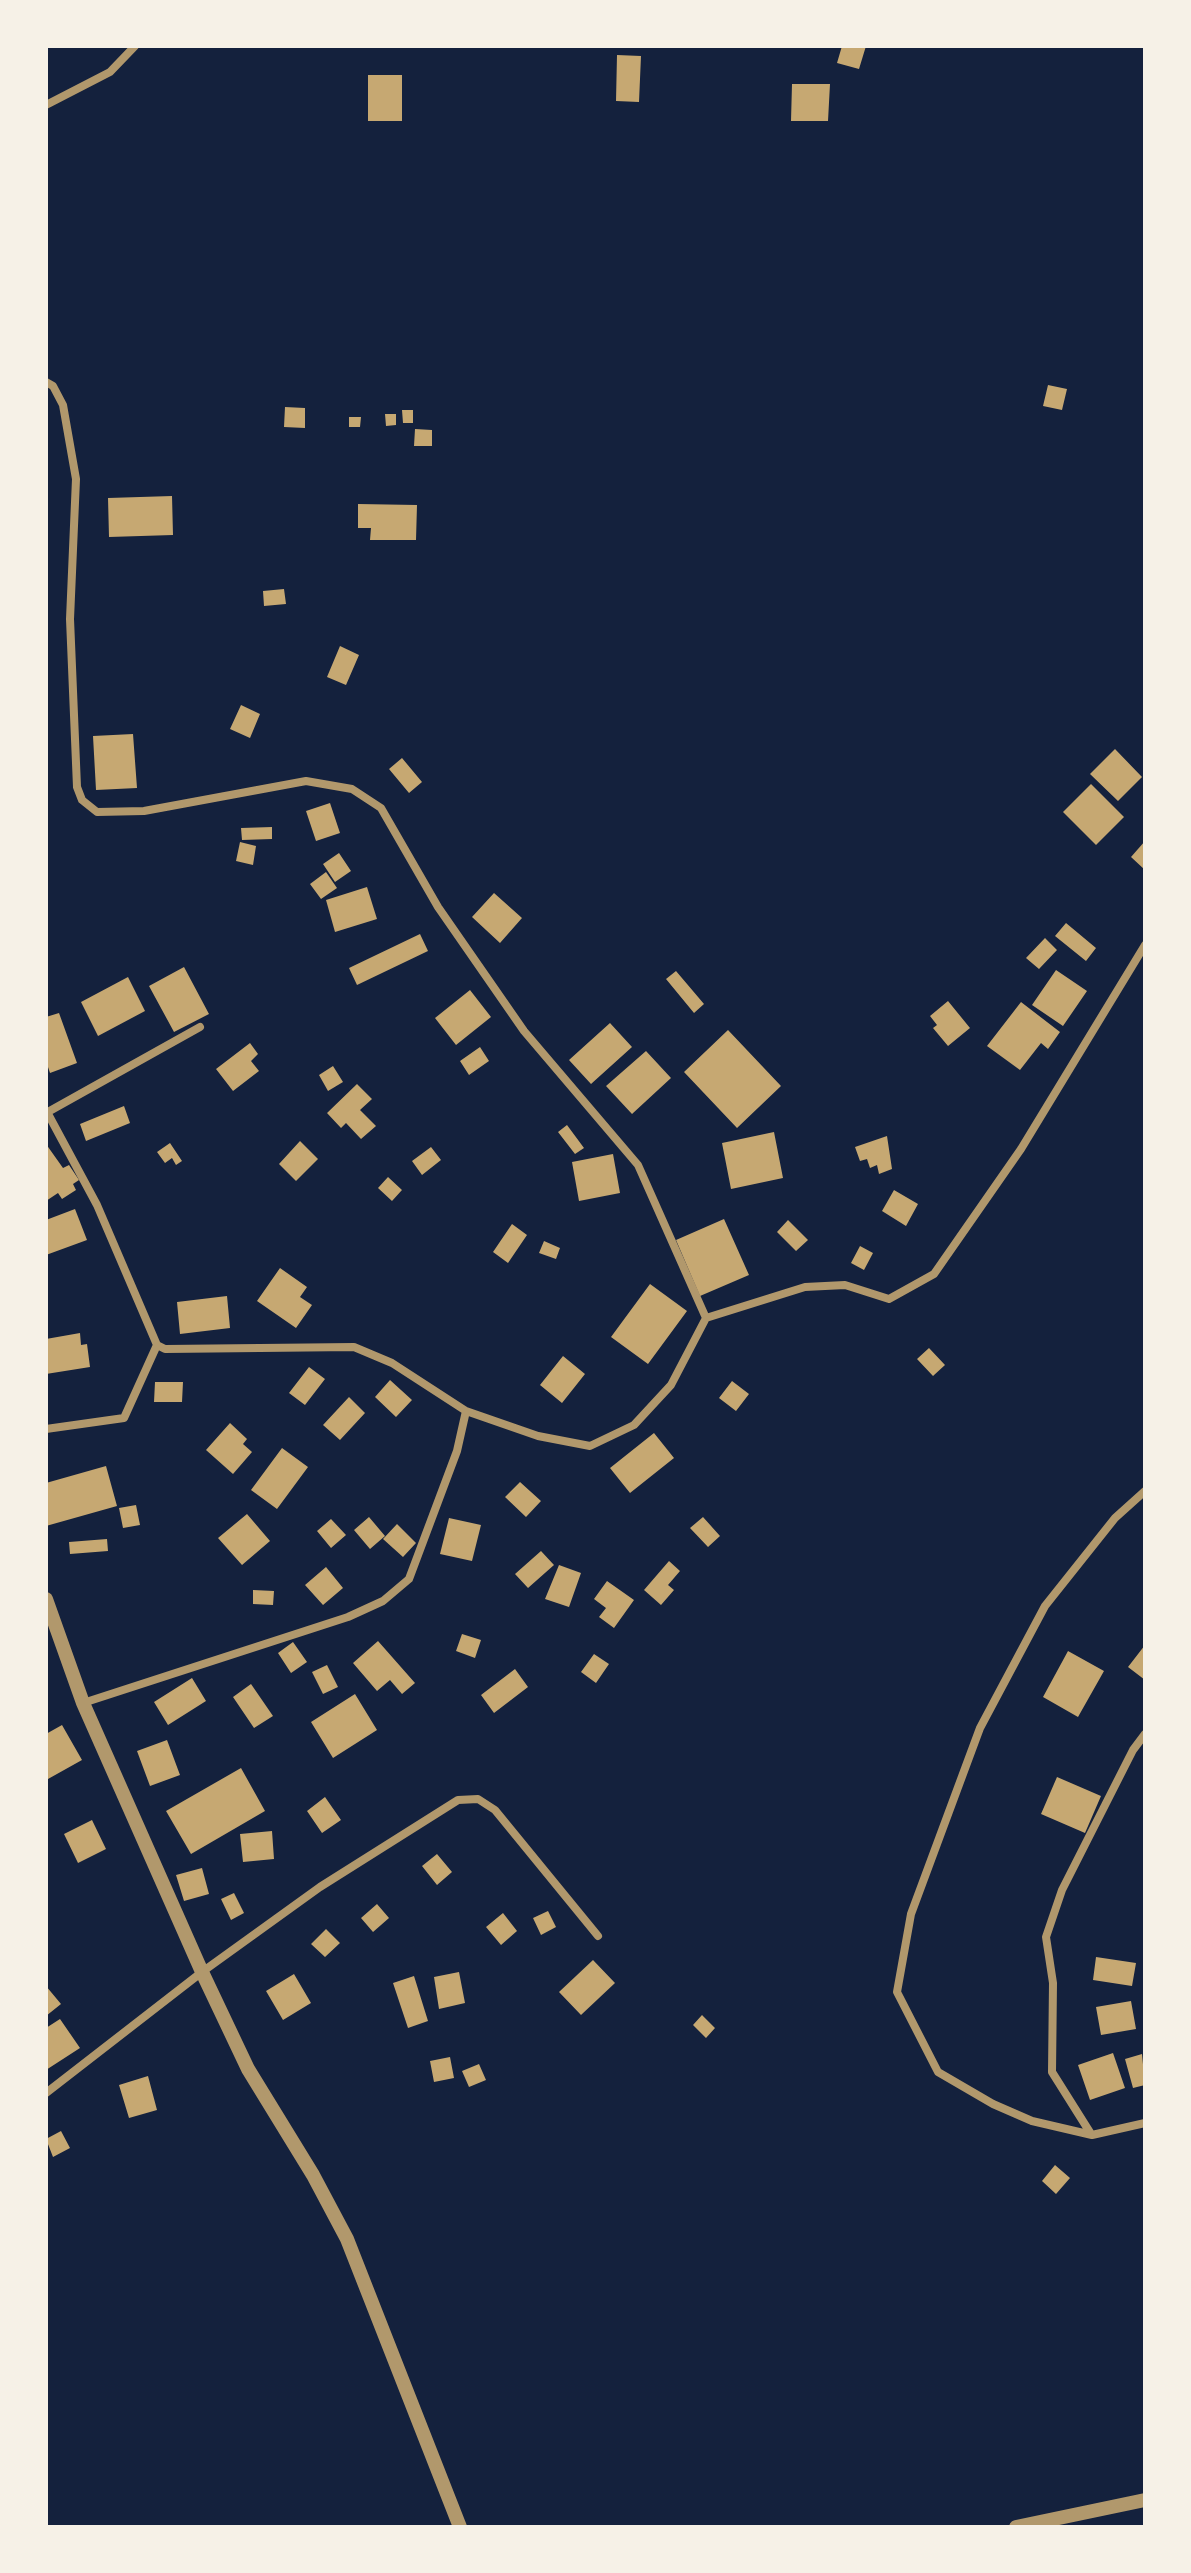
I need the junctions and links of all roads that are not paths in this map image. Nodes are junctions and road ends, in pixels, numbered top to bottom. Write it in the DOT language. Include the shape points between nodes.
graph roads {
  1 [pos="135,46"];
  2 [pos="46,105"];
  3 [pos="46,382"];
  4 [pos="1145,945"];
  5 [pos="200,1027"];
  6 [pos="47,1112"];
  7 [pos="706,1318"];
  8 [pos="157,1345"];
  9 [pos="466,1411"];
  10 [pos="46,1429"];
  11 [pos="1145,1491"];
  12 [pos="46,1599"];
  13 [pos="83,1703"];
  14 [pos="1145,1734"];
  15 [pos="598,1936"];
  16 [pos="202,1972"];
  17 [pos="46,2093"];
  18 [pos="1145,2123"];
  19 [pos="1092,2135"];
  20 [pos="1145,2500"];
  21 [pos="460,2527"];
  22 [pos="1016,2527"];
  1 -- 2 [label="street" via="110,72"];
  3 -- 7 [label="street" via="63,405 76,479 70,619 77,787 82,800 97,812 144,811 306,781 352,789 381,808 438,907 524,1031 638,1165"];
  4 -- 7 [label="street" via="1021,1149 934,1274 889,1299 845,1285 805,1287"];
  5 -- 6 [label="street"];
  6 -- 8 [label="street" via="91,1193"];
  7 -- 9 [label="street" via="671,1385 634,1425 590,1446 538,1436"];
  8 -- 9 [label="street" via="354,1347 392,1363"];
  8 -- 10 [label="street" via="124,1418"];
  9 -- 13 [label="street" via="457,1451 409,1579 383,1601"];
  11 -- 19 [label="street" via="1115,1518 1045,1606 980,1728 911,1914 897,1992 938,2072 1032,2121"];
  12 -- 13 [label="street"];
  13 -- 16 [label="street"];
  14 -- 19 [label="street" via="1062,1890 1046,1937 1053,1983 1052,2072"];
  15 -- 16 [label="street" via="495,1810 468,1798 320,1887"];
  16 -- 17 [label="street"];
  16 -- 21 [label="street" via="248,2069 347,2239"];
  18 -- 19 [label="street"];
  20 -- 22 [label="street"];
}
